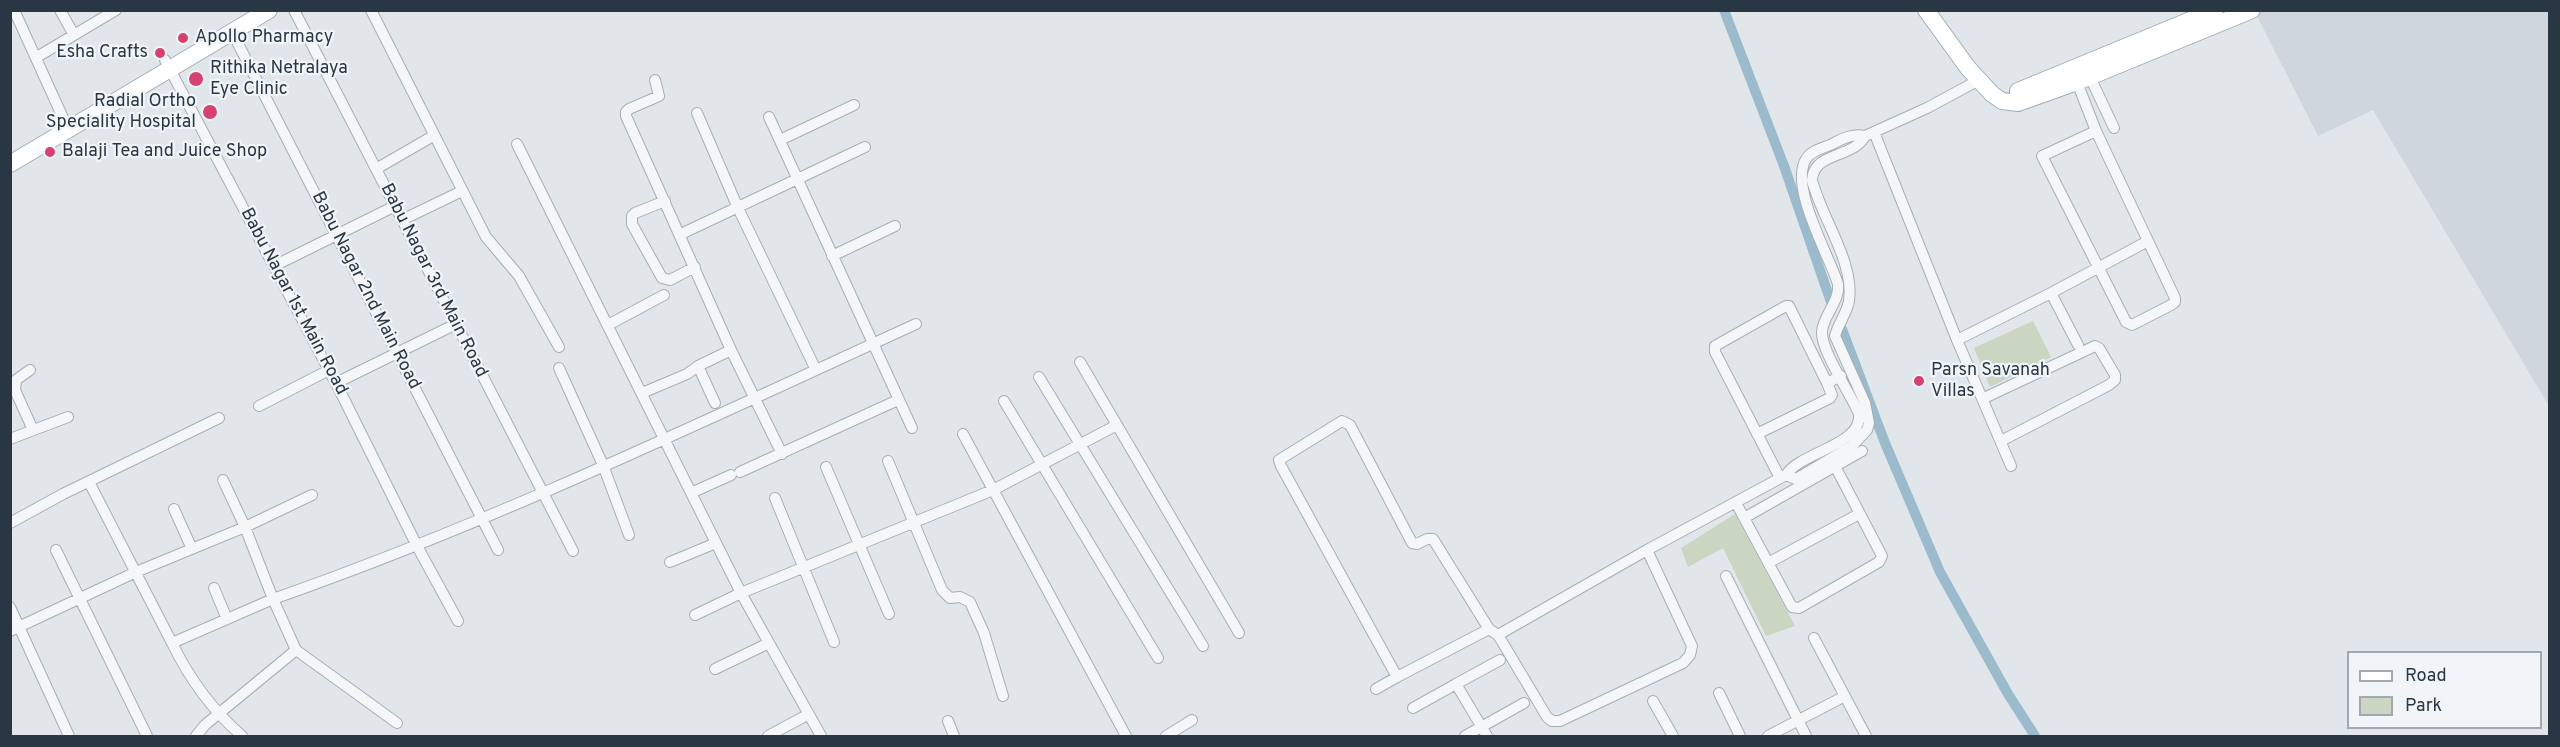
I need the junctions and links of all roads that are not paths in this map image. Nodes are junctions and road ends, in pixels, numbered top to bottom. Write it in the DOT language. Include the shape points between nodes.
graph roads {
  1 [pos="14,10"];
  2 [pos="60,10"];
  3 [pos="116,10"];
  4 [pos="248,10"];
  5 [pos="269,10"];
  6 [pos="294,10"];
  7 [pos="370,10"];
  8 [pos="1926,10"];
  9 [pos="1939,10"];
  10 [pos="2216,10"];
  11 [pos="2252,10"];
  12 [pos="232,33"];
  13 [pos="74,35"];
  14 [pos="37,57"];
  15 [pos="167,65"];
  16 [pos="2083,79"];
  17 [pos="655,80"];
  18 [pos="1979,80"];
  19 [pos="854,105"];
  20 [pos="697,113"];
  21 [pos="769,117"];
  22 [pos="64,120"];
  23 [pos="2114,128"];
  24 [pos="2096,131"];
  25 [pos="1870,134"];
  26 [pos="433,136"];
  27 [pos="780,140"];
  28 [pos="517,144"];
  29 [pos="865,147"];
  30 [pos="10,152"];
  31 [pos="1812,153"];
  32 [pos="10,164"];
  33 [pos="1820,164"];
  34 [pos="376,169"];
  35 [pos="797,179"];
  36 [pos="462,191"];
  37 [pos="1817,193"];
  38 [pos="1805,196"];
  39 [pos="665,201"];
  40 [pos="395,206"];
  41 [pos="738,208"];
  42 [pos="402,220"];
  43 [pos="895,225"];
  44 [pos="336,234"];
  45 [pos="681,234"];
  46 [pos="2148,241"];
  47 [pos="832,256"];
  48 [pos="274,266"];
  49 [pos="695,267"];
  50 [pos="2099,267"];
  51 [pos="1843,283"];
  52 [pos="2051,293"];
  53 [pos="664,296"];
  54 [pos="456,324"];
  55 [pos="916,324"];
  56 [pos="608,325"];
  57 [pos="1835,336"];
  58 [pos="1822,338"];
  59 [pos="1957,340"];
  60 [pos="872,345"];
  61 [pos="2078,345"];
  62 [pos="559,347"];
  63 [pos="731,350"];
  64 [pos="396,353"];
  65 [pos="1080,362"];
  66 [pos="698,366"];
  67 [pos="559,368"];
  68 [pos="30,370"];
  69 [pos="329,370"];
  70 [pos="816,370"];
  71 [pos="1841,376"];
  72 [pos="1039,377"];
  73 [pos="336,383"];
  74 [pos="1827,383"];
  75 [pos="642,393"];
  76 [pos="755,399"];
  77 [pos="1982,399"];
  78 [pos="898,400"];
  79 [pos="1004,401"];
  80 [pos="715,403"];
  81 [pos="259,406"];
  82 [pos="1862,408"];
  83 [pos="68,417"];
  84 [pos="219,418"];
  85 [pos="1117,425"];
  86 [pos="912,428"];
  87 [pos="33,430"];
  88 [pos="1860,433"];
  89 [pos="963,434"];
  90 [pos="1757,434"];
  91 [pos="664,438"];
  92 [pos="10,439"];
  93 [pos="2001,441"];
  94 [pos="1081,443"];
  95 [pos="1862,451"];
  96 [pos="782,454"];
  97 [pos="1815,454"];
  98 [pos="888,461"];
  99 [pos="603,465"];
  100 [pos="1042,465"];
  101 [pos="1821,465"];
  102 [pos="1835,466"];
  103 [pos="2011,466"];
  104 [pos="826,467"];
  105 [pos="1783,476"];
  106 [pos="223,480"];
  107 [pos="89,482"];
  108 [pos="993,490"];
  109 [pos="542,491"];
  110 [pos="691,493"];
  111 [pos="312,495"];
  112 [pos="775,498"];
  113 [pos="1736,503"];
  114 [pos="174,509"];
  115 [pos="1859,514"];
  116 [pos="481,518"];
  117 [pos="1744,518"];
  118 [pos="914,521"];
  119 [pos="10,523"];
  120 [pos="244,527"];
  121 [pos="630,534"];
  122 [pos="716,543"];
  123 [pos="859,544"];
  124 [pos="417,546"];
  125 [pos="192,549"];
  126 [pos="56,550"];
  127 [pos="498,550"];
  128 [pos="1647,550"];
  129 [pos="573,551"];
  130 [pos="670,562"];
  131 [pos="1768,563"];
  132 [pos="804,567"];
  133 [pos="136,573"];
  134 [pos="1726,576"];
  135 [pos="214,588"];
  136 [pos="741,593"];
  137 [pos="273,599"];
  138 [pos="78,600"];
  139 [pos="10,607"];
  140 [pos="889,614"];
  141 [pos="695,615"];
  142 [pos="227,619"];
  143 [pos="458,621"];
  144 [pos="15,629"];
  145 [pos="1493,632"];
  146 [pos="1239,633"];
  147 [pos="1814,638"];
  148 [pos="834,642"];
  149 [pos="172,643"];
  150 [pos="769,643"];
  151 [pos="1203,646"];
  152 [pos="296,650"];
  153 [pos="1158,658"];
  154 [pos="1500,660"];
  155 [pos="715,669"];
  156 [pos="1397,676"];
  157 [pos="1456,684"];
  158 [pos="1376,689"];
  159 [pos="1719,693"];
  160 [pos="1004,696"];
  161 [pos="1845,696"];
  162 [pos="1653,701"];
  163 [pos="1524,703"];
  164 [pos="1413,708"];
  165 [pos="809,714"];
  166 [pos="218,715"];
  167 [pos="1192,720"];
  168 [pos="948,721"];
  169 [pos="1797,721"];
  170 [pos="397,723"];
  171 [pos="1484,731"];
  172 [pos="69,736"];
  173 [pos="147,736"];
  174 [pos="196,736"];
  175 [pos="242,736"];
  176 [pos="768,736"];
  177 [pos="821,736"];
  178 [pos="954,736"];
  179 [pos="1126,736"];
  180 [pos="1166,736"];
  181 [pos="1465,736"];
  182 [pos="1673,736"];
  183 [pos="1740,736"];
  184 [pos="1768,736"];
  185 [pos="1806,736"];
  186 [pos="1866,736"];
  1 -- 14 [label="street"];
  2 -- 13 [label="street"];
  3 -- 13 [label="street"];
  4 -- 15 [label="main road"];
  5 -- 12 [label="main road"];
  6 -- 34 [label="street, Babu Nagar 3rd Main Road"];
  7 -- 26 [label="street"];
  8 -- 18 [label="main road"];
  9 -- 10 [label="main road" via="1999,86 2017,92"];
  11 -- 16 [label="main road"];
  12 -- 15 [label="main road"];
  12 -- 44 [label="street, Babu Nagar 2nd Main Road"];
  13 -- 14 [label="street"];
  14 -- 22 [label="street"];
  15 -- 22 [label="main road"];
  15 -- 32 [label="main road"];
  15 -- 48 [label="street, Babu Nagar 1st Main Road"];
  16 -- 18 [label="main road" via="2018,103 2002,101"];
  16 -- 23 [label="street"];
  16 -- 24 [label="street"];
  17 -- 39 [label="street" via="659,96 629,110 626,116"];
  18 -- 25 [label="street"];
  19 -- 27 [label="street"];
  20 -- 41 [label="street"];
  21 -- 27 [label="street"];
  22 -- 30 [label="main road"];
  24 -- 46 [label="street"];
  24 -- 50 [label="street" via="2042,156"];
  25 -- 31 [label="street" via="1855,134"];
  25 -- 33 [label="street" via="1861,144"];
  25 -- 59 [label="street"];
  26 -- 34 [label="street"];
  26 -- 36 [label="street"];
  27 -- 35 [label="street"];
  28 -- 56 [label="street"];
  29 -- 35 [label="street"];
  31 -- 33 [label="street"];
  31 -- 38 [label="street" via="1801,176"];
  33 -- 37 [label="street" via="1813,174"];
  34 -- 40 [label="street, Babu Nagar 3rd Main Road"];
  35 -- 41 [label="street"];
  35 -- 47 [label="street"];
  36 -- 42 [label="street"];
  36 -- 62 [label="street" via="486,237 519,276"];
  37 -- 38 [label="street"];
  37 -- 51 [label="street" via="1840,254"];
  38 -- 51 [label="street"];
  39 -- 45 [label="street"];
  39 -- 49 [label="street" via="635,213 632,224 662,278 670,280"];
  40 -- 42 [label="street, Babu Nagar 3rd Main Road"];
  40 -- 44 [label="street"];
  41 -- 45 [label="street"];
  41 -- 70 [label="street"];
  42 -- 54 [label="street, Babu Nagar 3rd Main Road"];
  43 -- 47 [label="street"];
  44 -- 48 [label="street"];
  44 -- 64 [label="street, Babu Nagar 2nd Main Road"];
  45 -- 49 [label="street"];
  46 -- 50 [label="street"];
  46 -- 50 [label="street" via="2175,298 2171,305 2128,324"];
  47 -- 60 [label="street"];
  48 -- 69 [label="street, Babu Nagar 1st Main Road"];
  49 -- 63 [label="street"];
  50 -- 52 [label="street"];
  51 -- 57 [label="street" via="1849,302"];
  51 -- 58 [label="street" via="1824,323"];
  52 -- 59 [label="street"];
  52 -- 61 [label="street"];
  53 -- 56 [label="street"];
  54 -- 64 [label="street"];
  54 -- 109 [label="street, Babu Nagar 3rd Main Road"];
  55 -- 60 [label="street"];
  56 -- 75 [label="street"];
  57 -- 58 [label="street"];
  57 -- 82 [label="street"];
  58 -- 71 [label="street"];
  59 -- 77 [label="street"];
  60 -- 70 [label="street"];
  60 -- 78 [label="street"];
  63 -- 66 [label="street"];
  63 -- 76 [label="street"];
  64 -- 73 [label="street"];
  64 -- 116 [label="street, Babu Nagar 2nd Main Road"];
  65 -- 85 [label="street"];
  66 -- 75 [label="street"];
  66 -- 80 [label="street"];
  67 -- 99 [label="street"];
  68 -- 87 [label="street" via="16,380 15,390"];
  69 -- 73 [label="street, Babu Nagar 1st Main Road"];
  69 -- 81 [label="street"];
  70 -- 76 [label="street"];
  71 -- 74 [label="street"];
  71 -- 82 [label="street"];
  72 -- 94 [label="street"];
  73 -- 124 [label="street, Babu Nagar 1st Main Road"];
  74 -- 90 [label="street" via="1830,398"];
  74 -- 90 [label="street" via="1789,306 1719,342 1715,352"];
  75 -- 91 [label="street"];
  76 -- 91 [label="street"];
  76 -- 96 [label="street"];
  77 -- 93 [label="street"];
  77 -- 93 [label="street" via="2094,346 2100,348 2115,375 2109,386"];
  78 -- 86 [label="street"];
  78 -- 96 [label="street"];
  79 -- 100 [label="street"];
  82 -- 88 [label="street"];
  83 -- 87 [label="street"];
  84 -- 107 [label="street"];
  85 -- 94 [label="street"];
  85 -- 146 [label="street"];
  87 -- 92 [label="street"];
  88 -- 97 [label="street"];
  88 -- 101 [label="street" via="1852,446"];
  89 -- 108 [label="street"];
  90 -- 105 [label="street"];
  91 -- 99 [label="street"];
  91 -- 110 [label="street"];
  93 -- 103 [label="street"];
  94 -- 100 [label="street"];
  94 -- 151 [label="street"];
  95 -- 102 [label="street"];
  96 -- 110 [label="street"];
  97 -- 101 [label="street"];
  97 -- 105 [label="street"];
  98 -- 118 [label="street"];
  99 -- 109 [label="street"];
  99 -- 121 [label="street"];
  100 -- 108 [label="street"];
  100 -- 153 [label="street"];
  101 -- 105 [label="street" via="1796,478"];
  102 -- 115 [label="street"];
  102 -- 117 [label="street"];
  104 -- 123 [label="street"];
  105 -- 113 [label="street"];
  106 -- 120 [label="street"];
  107 -- 119 [label="street"];
  107 -- 133 [label="street"];
  108 -- 118 [label="street"];
  108 -- 179 [label="street"];
  109 -- 116 [label="street"];
  109 -- 129 [label="street, Babu Nagar 3rd Main Road"];
  110 -- 122 [label="street"];
  111 -- 120 [label="street"];
  112 -- 132 [label="street"];
  113 -- 117 [label="street"];
  113 -- 128 [label="street"];
  114 -- 125 [label="street"];
  115 -- 131 [label="street"];
  115 -- 131 [label="street" via="1882,556 1879,562 1811,602 1792,607"];
  116 -- 124 [label="street"];
  116 -- 127 [label="street, Babu Nagar 2nd Main Road"];
  117 -- 131 [label="street"];
  118 -- 123 [label="street"];
  118 -- 160 [label="street" via="945,596 970,602"];
  120 -- 125 [label="street"];
  120 -- 137 [label="street"];
  122 -- 130 [label="street"];
  122 -- 136 [label="street"];
  123 -- 132 [label="street"];
  123 -- 140 [label="street"];
  124 -- 137 [label="street"];
  124 -- 143 [label="street, Babu Nagar 1st Main Road"];
  125 -- 133 [label="street"];
  126 -- 138 [label="street"];
  128 -- 145 [label="street"];
  128 -- 145 [label="street" via="1692,646 1683,663 1560,721 1552,721"];
  132 -- 136 [label="street"];
  132 -- 148 [label="street"];
  133 -- 138 [label="street"];
  133 -- 149 [label="street"];
  134 -- 169 [label="street"];
  135 -- 142 [label="street"];
  136 -- 141 [label="street"];
  136 -- 150 [label="street"];
  137 -- 142 [label="street"];
  137 -- 152 [label="street"];
  138 -- 144 [label="street"];
  138 -- 173 [label="street"];
  139 -- 144 [label="street"];
  142 -- 149 [label="street"];
  144 -- 172 [label="street"];
  145 -- 156 [label="street"];
  145 -- 156 [label="street" via="1433,539 1412,543 1350,424 1342,421 1279,460"];
  147 -- 161 [label="street"];
  149 -- 166 [label="street" via="186,672"];
  150 -- 155 [label="street"];
  150 -- 165 [label="street"];
  152 -- 166 [label="street"];
  152 -- 170 [label="street"];
  154 -- 157 [label="street"];
  156 -- 158 [label="street"];
  157 -- 164 [label="street"];
  157 -- 171 [label="street"];
  159 -- 183 [label="street"];
  161 -- 169 [label="street"];
  161 -- 186 [label="street"];
  162 -- 182 [label="street"];
  163 -- 171 [label="street"];
  165 -- 176 [label="street"];
  165 -- 177 [label="street"];
  166 -- 174 [label="street"];
  166 -- 175 [label="street"];
  167 -- 180 [label="street"];
  168 -- 178 [label="street"];
  169 -- 184 [label="street"];
  169 -- 185 [label="street"];
  171 -- 181 [label="street"];
}
